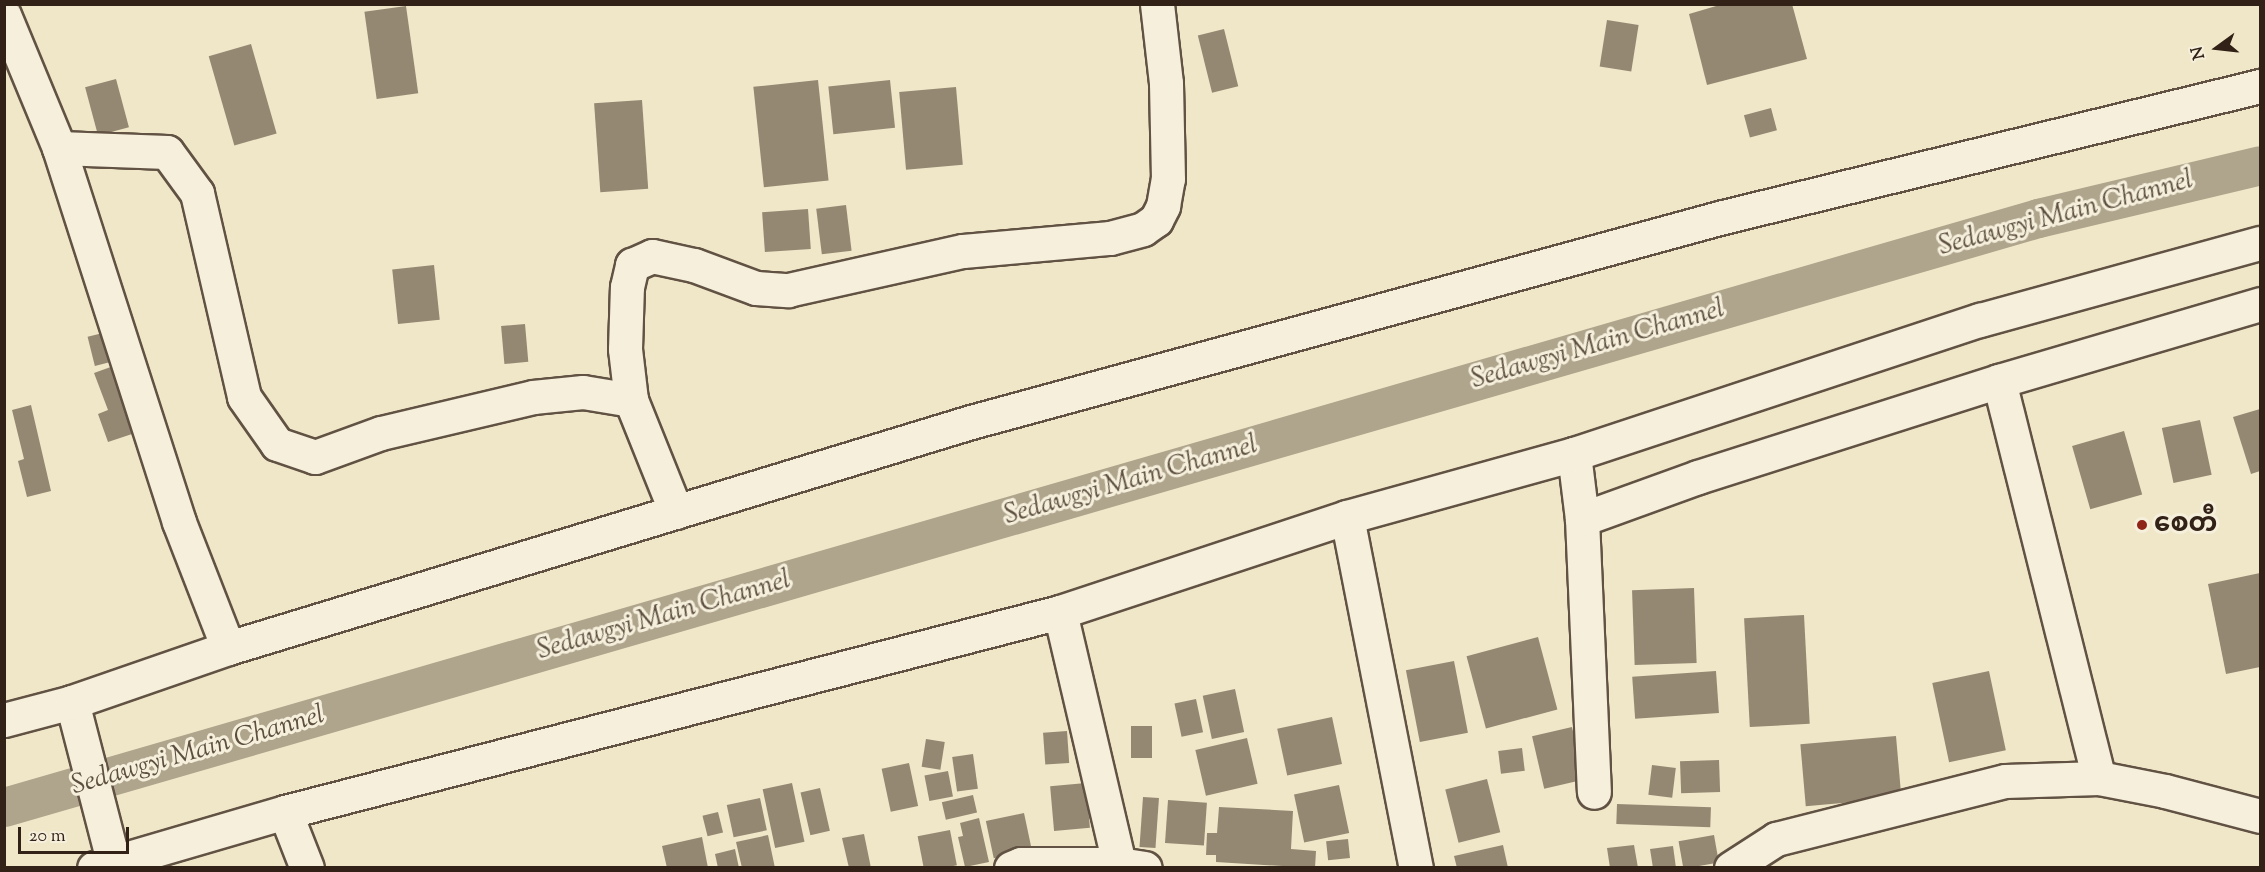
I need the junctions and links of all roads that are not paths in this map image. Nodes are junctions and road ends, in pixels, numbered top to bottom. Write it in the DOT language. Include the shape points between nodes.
graph roads {
  1 [pos="1157,4"];
  2 [pos="4,15"];
  3 [pos="2260,86"];
  4 [pos="59,148"];
  5 [pos="2260,243"];
  6 [pos="2260,304"];
  7 [pos="1999,381"];
  8 [pos="631,400"];
  9 [pos="1574,454"];
  10 [pos="676,512"];
  11 [pos="1347,517"];
  12 [pos="1582,519"];
  13 [pos="1060,612"];
  14 [pos="228,648"];
  15 [pos="76,717"];
  16 [pos="4,720"];
  17 [pos="2099,778"];
  18 [pos="1594,792"];
  19 [pos="285,812"];
  20 [pos="2260,816"];
  21 [pos="107,857"];
  22 [pos="1132,866"];
  23 [pos="304,867"];
  24 [pos="1011,867"];
  25 [pos="1416,867"];
  26 [pos="1731,867"];
  1 -- 8 [label="street" via="1166,83 1168,179 1156,220 1143,229 1110,238 963,251 788,290 756,288 694,265 652,256 632,265 627,287 625,349"];
  2 -- 4 [label="street"];
  3 -- 10 [label="street" via="1723,217 971,422"];
  4 -- 8 [label="street" via="167,152 197,193 244,397 277,444 315,457 381,433 533,397 583,392"];
  4 -- 14 [label="street" via="179,522"];
  5 -- 9 [label="street" via="1980,320"];
  6 -- 7 [label="street"];
  7 -- 12 [label="street" via="1698,477"];
  7 -- 17 [label="street"];
  8 -- 10 [label="street"];
  9 -- 11 [label="street"];
  9 -- 12 [label="street"];
  10 -- 14 [label="street"];
  11 -- 13 [label="street"];
  11 -- 25 [label="street"];
  12 -- 18 [label="street"];
  13 -- 19 [label="street"];
  13 -- 22 [label="street"];
  14 -- 15 [label="street"];
  15 -- 16 [label="street"];
  15 -- 21 [label="street"];
  17 -- 20 [label="street"];
  17 -- 26 [label="street" via="2005,781 1776,839"];
  19 -- 21 [label="street"];
  19 -- 23 [label="street"];
  22 -- 24 [label="street"];
}
